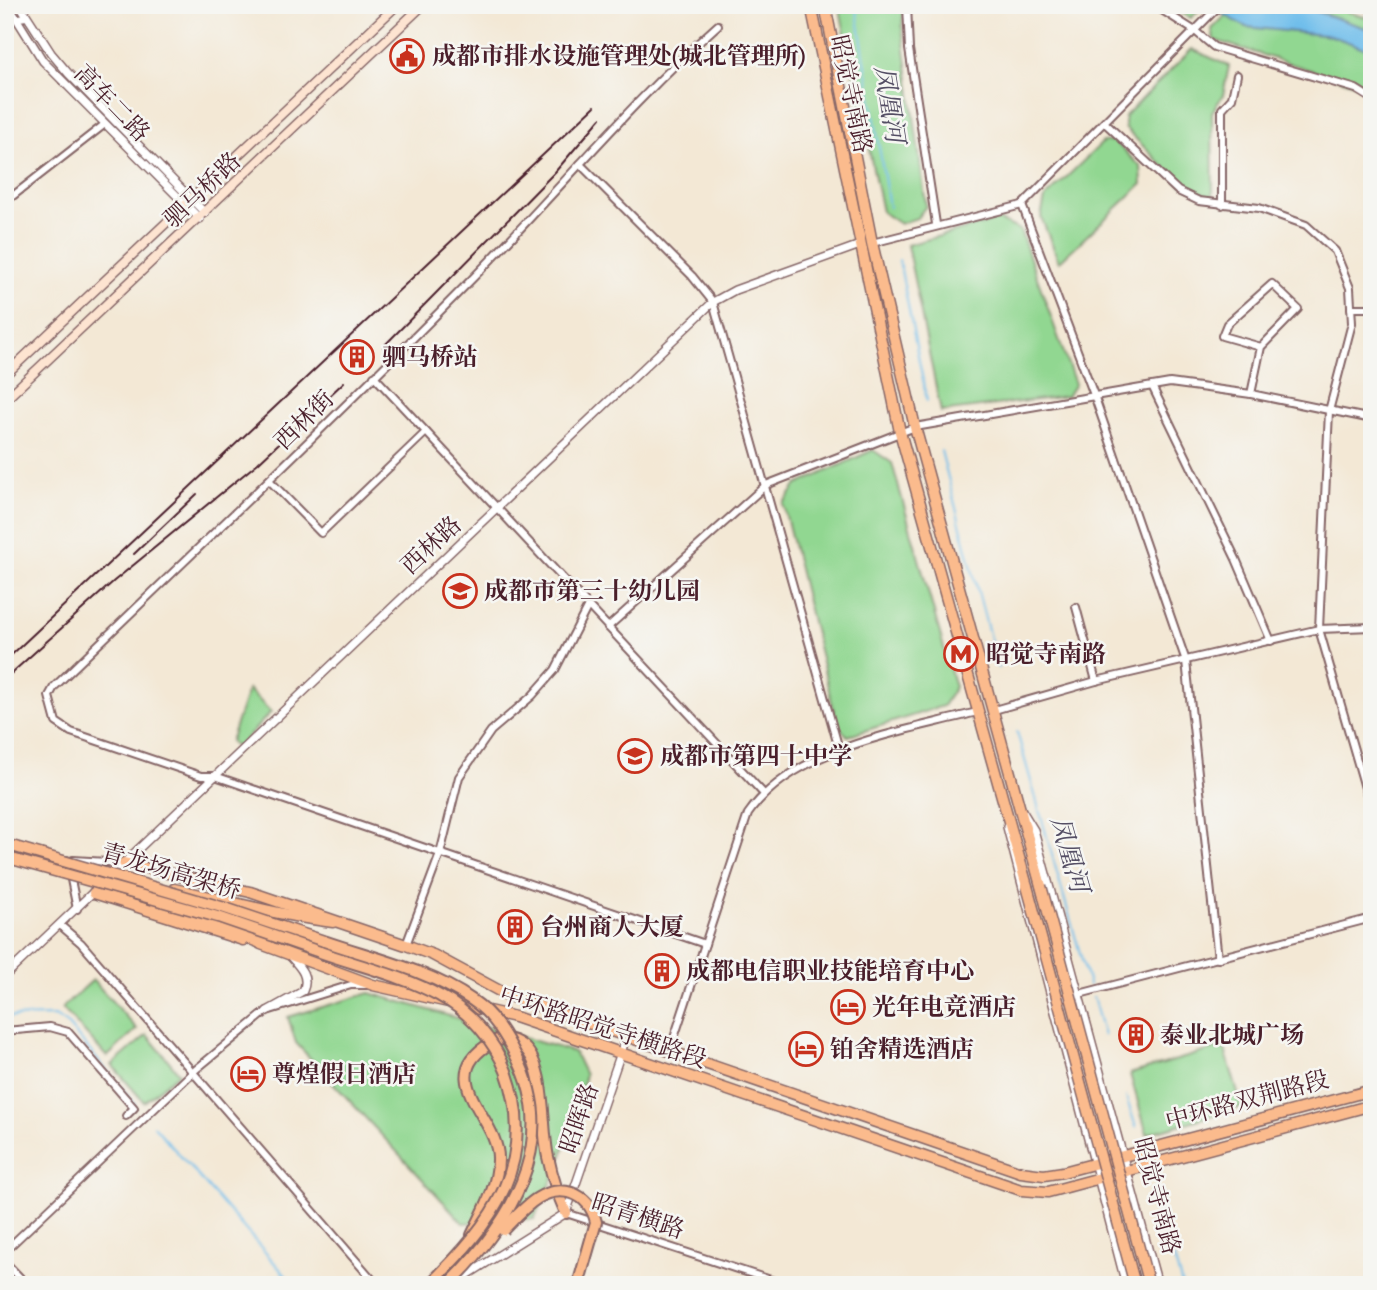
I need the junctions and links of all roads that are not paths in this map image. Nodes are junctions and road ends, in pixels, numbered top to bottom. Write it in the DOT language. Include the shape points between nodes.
graph roads {
  1 [pos="8,5"];
  2 [pos="20,5"];
  3 [pos="397,5"];
  4 [pos="811,5"];
  5 [pos="825,5"];
  6 [pos="907,5"];
  7 [pos="1154,5"];
  8 [pos="1220,5"];
  9 [pos="1359,5"];
  10 [pos="421,6"];
  11 [pos="1372,9"];
  12 [pos="26,17"];
  13 [pos="10,20"];
  14 [pos="718,25"];
  15 [pos="1195,31"];
  16 [pos="1237,75"];
  17 [pos="1372,99"];
  18 [pos="1105,123"];
  19 [pos="105,124"];
  20 [pos="580,164"];
  21 [pos="193,199"];
  22 [pos="5,202"];
  23 [pos="1022,205"];
  24 [pos="1222,205"];
  25 [pos="185,206"];
  26 [pos="203,216"];
  27 [pos="936,224"];
  28 [pos="872,243"];
  29 [pos="860,245"];
  30 [pos="713,302"];
  31 [pos="1351,308"];
  32 [pos="1372,308"];
  33 [pos="1261,347"];
  34 [pos="5,375"];
  35 [pos="374,376"];
  36 [pos="1152,386"];
  37 [pos="1251,394"];
  38 [pos="1094,395"];
  39 [pos="5,400"];
  40 [pos="1329,411"];
  41 [pos="1372,419"];
  42 [pos="915,427"];
  43 [pos="426,432"];
  44 [pos="900,432"];
  45 [pos="270,481"];
  46 [pos="765,485"];
  47 [pos="498,509"];
  48 [pos="589,606"];
  49 [pos="1076,607"];
  50 [pos="608,627"];
  51 [pos="1372,627"];
  52 [pos="1319,629"];
  53 [pos="1271,641"];
  54 [pos="1186,661"];
  55 [pos="1096,681"];
  56 [pos="994,710"];
  57 [pos="977,712"];
  58 [pos="839,749"];
  59 [pos="215,776"];
  60 [pos="763,793"];
  61 [pos="1015,800"];
  62 [pos="1003,802"];
  63 [pos="1372,812"];
  64 [pos="5,843"];
  65 [pos="440,854"];
  66 [pos="5,857"];
  67 [pos="67,860"];
  68 [pos="124,863"];
  69 [pos="128,880"];
  70 [pos="123,891"];
  71 [pos="94,893"];
  72 [pos="77,909"];
  73 [pos="1372,918"];
  74 [pos="333,922"];
  75 [pos="60,925"];
  76 [pos="705,944"];
  77 [pos="406,945"];
  78 [pos="269,946"];
  79 [pos="322,947"];
  80 [pos="289,954"];
  81 [pos="1218,959"];
  82 [pos="5,976"];
  83 [pos="373,985"];
  84 [pos="1078,994"];
  85 [pos="1051,1002"];
  86 [pos="267,1011"];
  87 [pos="5,1031"];
  88 [pos="627,1035"];
  89 [pos="670,1050"];
  90 [pos="621,1052"];
  91 [pos="194,1071"];
  92 [pos="1372,1090"];
  93 [pos="1372,1105"];
  94 [pos="126,1116"];
  95 [pos="1125,1155"];
  96 [pos="1094,1164"];
  97 [pos="1129,1170"];
  98 [pos="1098,1179"];
  99 [pos="566,1213"];
  100 [pos="466,1248"];
  101 [pos="5,1251"];
  102 [pos="5,1262"];
  103 [pos="469,1265"];
  104 [pos="27,1285"];
  105 [pos="377,1285"];
  106 [pos="429,1285"];
  107 [pos="450,1285"];
  108 [pos="578,1285"];
  109 [pos="786,1285"];
  110 [pos="1126,1285"];
  111 [pos="1135,1285"];
  112 [pos="1149,1285"];
  113 [pos="1158,1285"];
  1 -- 13 [label="street, 高车二路"];
  2 -- 12 [label="street, 高车二路"];
  3 -- 21 [label="main road, 驷马桥路"];
  4 -- 29 [label="main road, 昭觉寺南路"];
  5 -- 28 [label="main road, 昭觉寺南路"];
  6 -- 27 [label="street" via="909,49"];
  7 -- 15 [label="street"];
  8 -- 15 [label="street"];
  9 -- 11 [label="street"];
  10 -- 26 [label="main road, 驷马桥路"];
  12 -- 13 [label="street"];
  12 -- 21 [label="street, 高车二路" via="68,73"];
  13 -- 19 [label="street, 高车二路"];
  14 -- 20 [label="street, 西林街"];
  15 -- 17 [label="street" via="1214,47 1356,89"];
  15 -- 18 [label="street"];
  16 -- 24 [label="street" via="1232,98 1222,109"];
  18 -- 23 [label="street"];
  18 -- 24 [label="street" via="1178,191"];
  19 -- 22 [label="street"];
  19 -- 25 [label="street, 高车二路"];
  20 -- 30 [label="street"];
  20 -- 35 [label="street, 西林街"];
  21 -- 25 [label="main road, 驷马桥路"];
  21 -- 26 [label="street, 高车二路"];
  23 -- 27 [label="street"];
  23 -- 38 [label="street"];
  24 -- 31 [label="street" via="1259,208 1306,225 1335,251 1350,288"];
  25 -- 26 [label="street, 高车二路"];
  25 -- 34 [label="main road, 驷马桥路"];
  26 -- 39 [label="main road, 驷马桥路"];
  27 -- 28 [label="street"];
  28 -- 42 [label="main road, 昭觉寺南路"];
  29 -- 30 [label="street, 西林路"];
  29 -- 44 [label="main road, 昭觉寺南路"];
  30 -- 46 [label="street"];
  30 -- 47 [label="street, 西林路"];
  31 -- 32 [label="street"];
  31 -- 40 [label="street" via="1352,323"];
  33 -- 33 [label="street" via="1298,310 1272,284 1227,324 1222,337"];
  33 -- 37 [label="street"];
  35 -- 43 [label="street"];
  35 -- 45 [label="street, 西林街"];
  36 -- 37 [label="street" via="1170,383"];
  36 -- 38 [label="street"];
  36 -- 53 [label="street"];
  37 -- 40 [label="street"];
  38 -- 42 [label="street"];
  38 -- 54 [label="street"];
  40 -- 41 [label="street"];
  40 -- 52 [label="street"];
  42 -- 44 [label="street"];
  42 -- 56 [label="main road, 昭觉寺南路"];
  43 -- 45 [label="street" via="321,533"];
  43 -- 47 [label="street"];
  44 -- 46 [label="street"];
  44 -- 57 [label="main road, 昭觉寺南路"];
  45 -- 59 [label="street, 西林街" via="49,696 56,722 64,729 201,776"];
  46 -- 50 [label="street"];
  46 -- 58 [label="street"];
  47 -- 48 [label="street"];
  47 -- 59 [label="street, 西林路"];
  48 -- 50 [label="street"];
  48 -- 65 [label="street" via="555,670 491,731 459,777"];
  49 -- 55 [label="street"];
  50 -- 60 [label="street"];
  51 -- 52 [label="street"];
  52 -- 53 [label="street"];
  52 -- 63 [label="street"];
  53 -- 54 [label="street"];
  54 -- 55 [label="street"];
  54 -- 81 [label="street"];
  55 -- 56 [label="street"];
  56 -- 61 [label="main road, 昭觉寺南路"];
  57 -- 58 [label="street"];
  57 -- 62 [label="main road, 昭觉寺南路"];
  58 -- 60 [label="street"];
  59 -- 65 [label="street"];
  59 -- 68 [label="street, 西林路"];
  60 -- 76 [label="street" via="748,814"];
  61 -- 84 [label="street, 昭觉寺南路" via="1034,830"];
  61 -- 112 [label="main road, 昭觉寺南路, bridge"];
  62 -- 85 [label="street, 昭觉寺南路"];
  62 -- 111 [label="main road, 昭觉寺南路, bridge"];
  64 -- 67 [label="street"];
  64 -- 69 [label="main road, 青龙场高架桥, bridge"];
  65 -- 76 [label="street"];
  65 -- 77 [label="street"];
  66 -- 70 [label="main road, 青龙场高架桥, bridge"];
  67 -- 68 [label="street"];
  67 -- 72 [label="street"];
  68 -- 71 [label="street, 西林路"];
  68 -- 74 [label="main road, 中环路昭觉寺横路段" via="250,892"];
  69 -- 74 [label="main road, bridge" via="230,900 292,918"];
  69 -- 79 [label="main road, 青龙场高架桥, bridge"];
  70 -- 78 [label="main road, bridge"];
  70 -- 79 [label="main road, 青龙场高架桥, bridge"];
  71 -- 72 [label="street, 西林路"];
  71 -- 78 [label="main road, 中环路昭觉寺横路段" via="184,924"];
  72 -- 75 [label="street, 西林路"];
  73 -- 81 [label="street"];
  74 -- 77 [label="main road, 中环路昭觉寺横路段"];
  75 -- 82 [label="street, 西林路"];
  75 -- 91 [label="street"];
  76 -- 89 [label="street"];
  77 -- 88 [label="main road, 中环路昭觉寺横路段" via="507,995"];
  78 -- 80 [label="main road, 中环路昭觉寺横路段"];
  79 -- 100 [label="highway, bridge" via="440,996 489,1039 503,1064 518,1111 519,1140 500,1197"];
  79 -- 103 [label="highway, bridge" via="442,982 474,1001 496,1021 525,1073 534,1131 532,1156 504,1220"];
  80 -- 83 [label="main road, 中环路昭觉寺横路段"];
  80 -- 86 [label="street" via="305,974 305,987"];
  81 -- 84 [label="street"];
  83 -- 86 [label="street" via="351,985"];
  83 -- 90 [label="main road, 中环路昭觉寺横路段" via="515,1017"];
  84 -- 85 [label="street"];
  84 -- 95 [label="street, 昭觉寺南路"];
  85 -- 96 [label="street, 昭觉寺南路"];
  86 -- 91 [label="street"];
  87 -- 94 [label="street" via="50,1027 68,1032 134,1108"];
  88 -- 89 [label="main road, 中环路昭觉寺横路段"];
  88 -- 90 [label="street, 昭晖路"];
  89 -- 96 [label="main road, 中环路昭觉寺横路段" via="1021,1172 1044,1175"];
  90 -- 98 [label="main road, 中环路昭觉寺横路段" via="1021,1189 1048,1192"];
  90 -- 99 [label="street, 昭晖路"];
  91 -- 101 [label="street"];
  91 -- 105 [label="street"];
  92 -- 95 [label="main road, 中环路双荆路段"];
  93 -- 97 [label="main road, 中环路双荆路段"];
  95 -- 96 [label="main road, 中环路双荆路段"];
  95 -- 97 [label="street, 昭觉寺南路"];
  96 -- 98 [label="street, 昭觉寺南路"];
  97 -- 98 [label="main road, 中环路双荆路段"];
  97 -- 113 [label="street, 昭觉寺南路"];
  98 -- 110 [label="street, 昭觉寺南路"];
  99 -- 100 [label="highway, bridge" via="547,1156 537,1068 531,1055 514,1040 503,1039 488,1045 473,1060 466,1088 494,1136 499,1157 495,1182"];
  99 -- 107 [label="street, 昭青横路"];
  99 -- 109 [label="street, 昭青横路"];
  100 -- 106 [label="highway, bridge"];
  102 -- 104 [label="street"];
  103 -- 107 [label="highway, bridge"];
  103 -- 108 [label="highway, bridge" via="536,1198 563,1191 583,1199 596,1222"];
}
